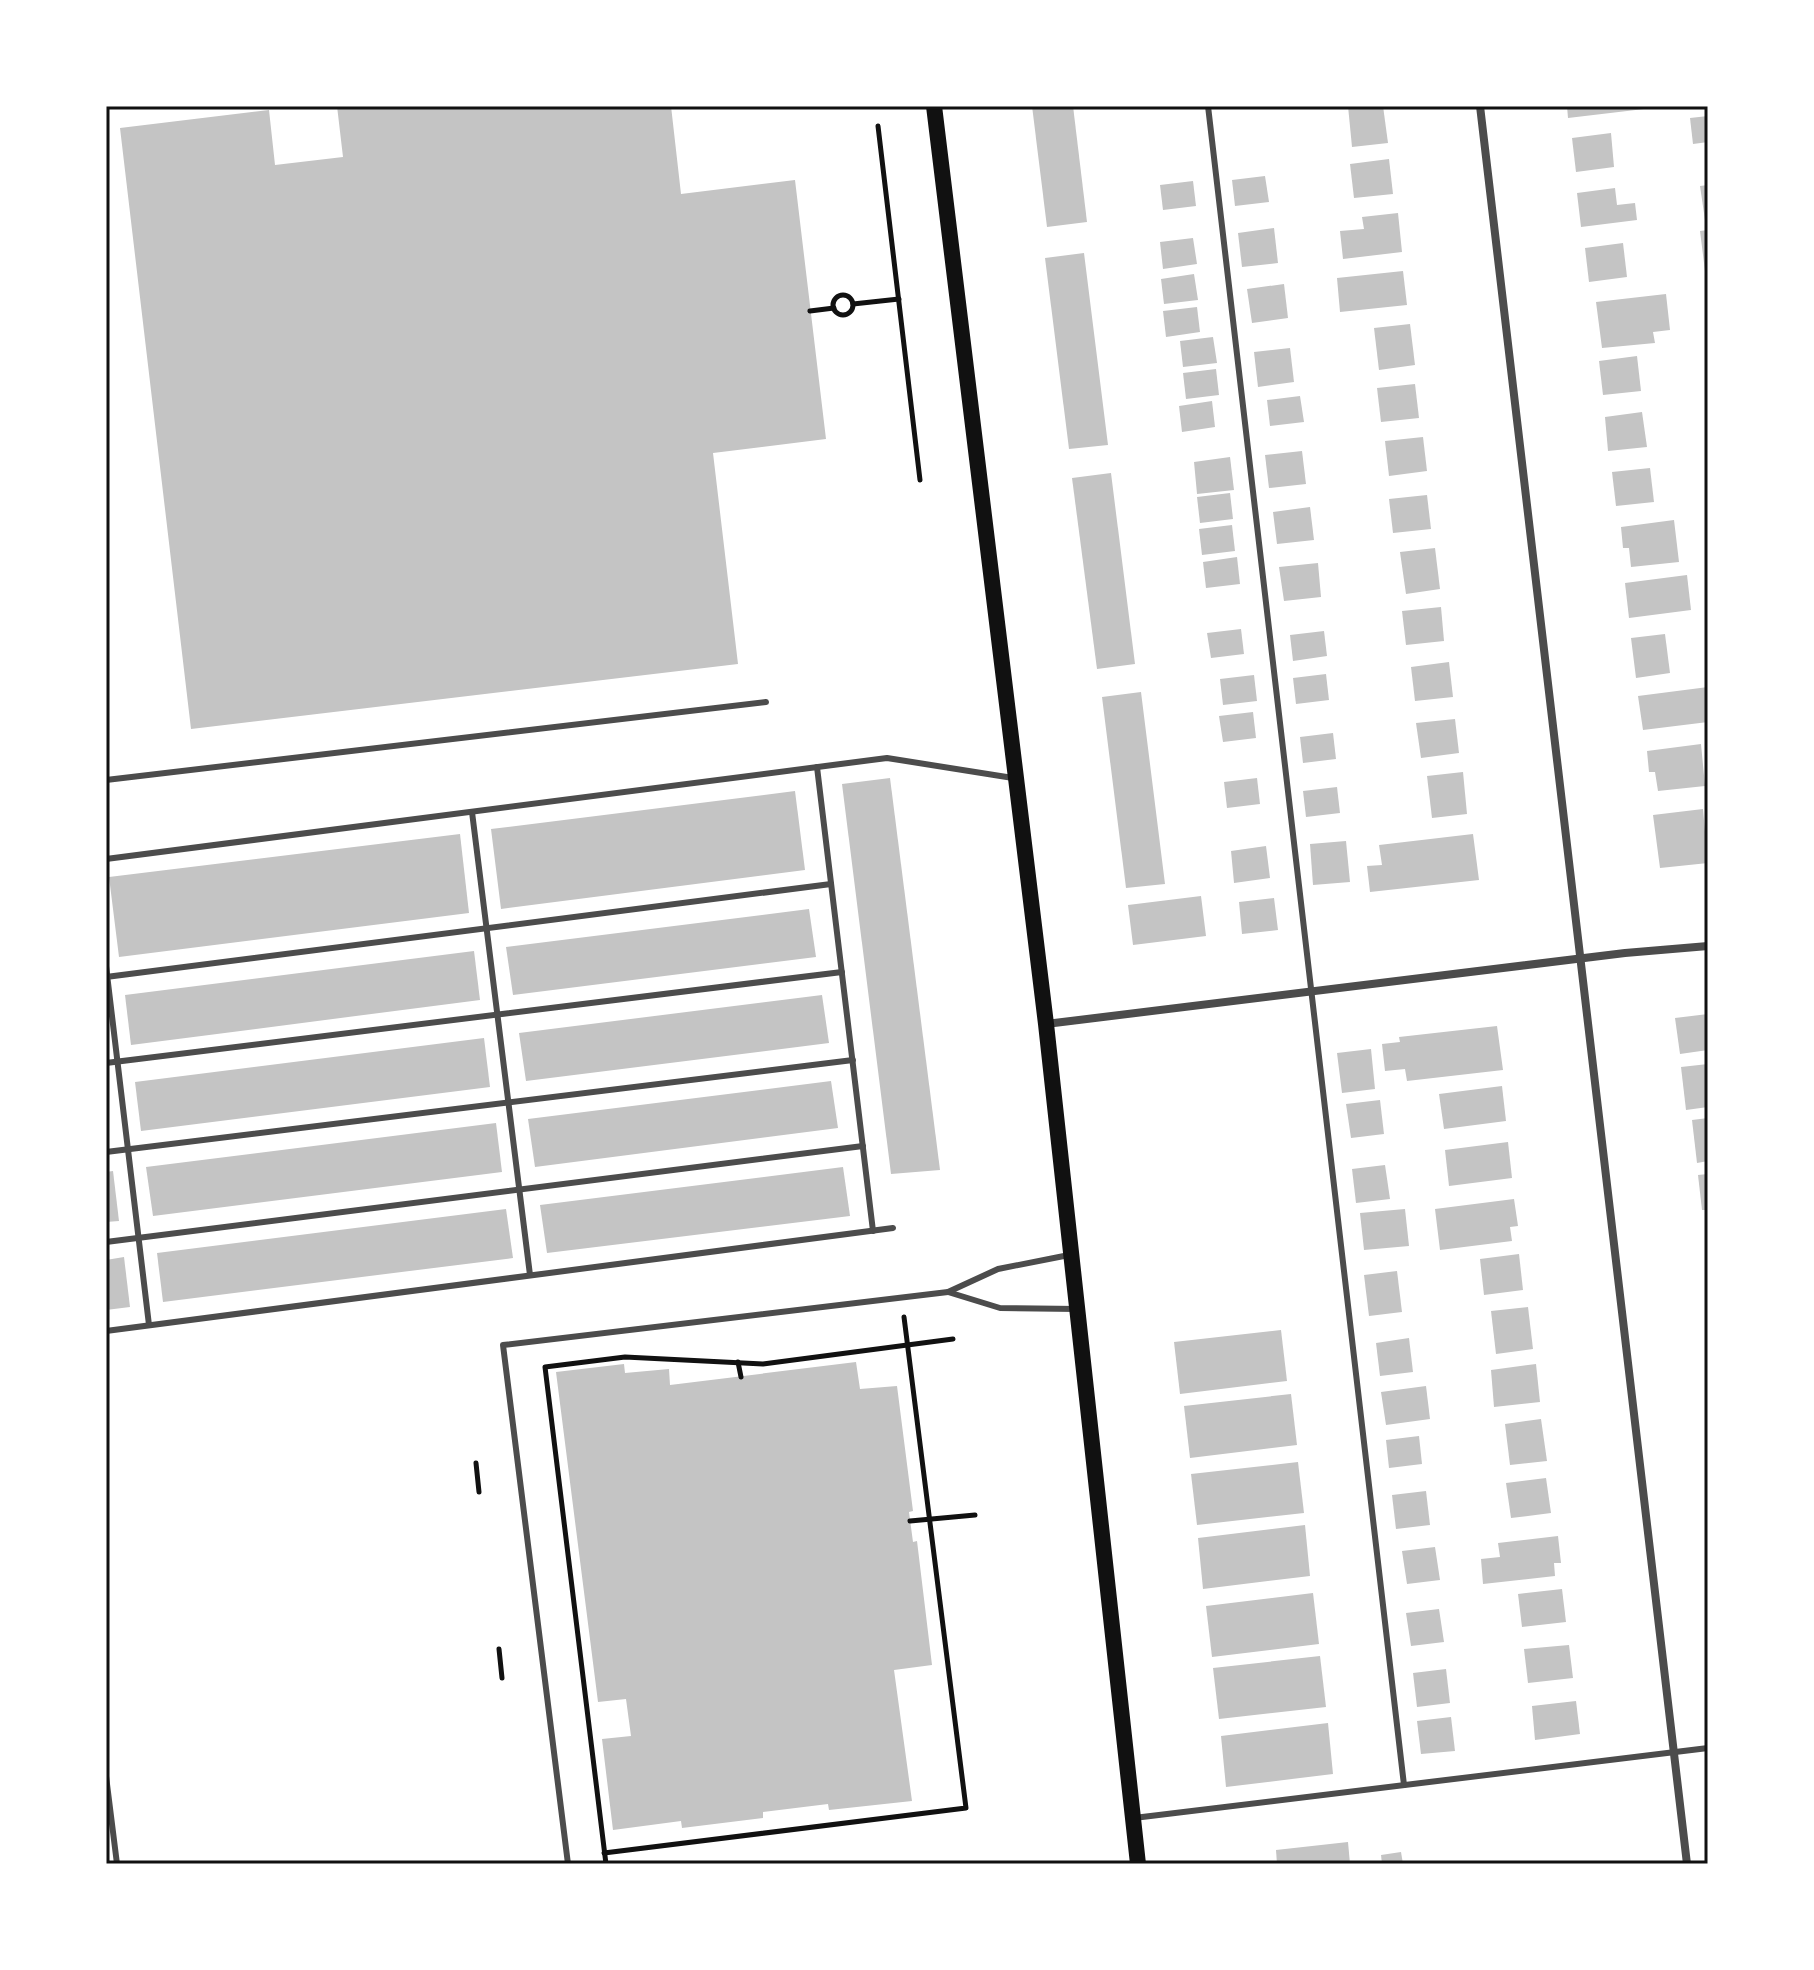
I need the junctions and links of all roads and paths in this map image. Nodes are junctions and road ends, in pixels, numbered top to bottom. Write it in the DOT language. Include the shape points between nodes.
graph roads {
  1 [pos="934,106"];
  2 [pos="1208,106"];
  3 [pos="1480,106"];
  4 [pos="878,126"];
  5 [pos="899,299"];
  6 [pos="853,304"];
  7 [pos="834,308"];
  8 [pos="810,311"];
  9 [pos="920,480"];
  10 [pos="766,702"];
  11 [pos="817,767"];
  12 [pos="1017,779"];
  13 [pos="106,780"];
  14 [pos="472,812"];
  15 [pos="106,859"];
  16 [pos="831,884"];
  17 [pos="486,929"];
  18 [pos="1708,946"];
  19 [pos="1580,959"];
  20 [pos="106,966"];
  21 [pos="842,972"];
  22 [pos="107,977"];
  23 [pos="1312,991"];
  24 [pos="497,1015"];
  25 [pos="1046,1024"];
  26 [pos="853,1060"];
  27 [pos="117,1062"];
  28 [pos="106,1063"];
  29 [pos="509,1102"];
  30 [pos="863,1146"];
  31 [pos="128,1149"];
  32 [pos="106,1152"];
  33 [pos="519,1189"];
  34 [pos="893,1228"];
  35 [pos="873,1231"];
  36 [pos="138,1238"];
  37 [pos="106,1242"];
  38 [pos="1072,1254"];
  39 [pos="530,1275"];
  40 [pos="948,1292"];
  41 [pos="902,1298"];
  42 [pos="1078,1309"];
  43 [pos="149,1325"];
  44 [pos="106,1331"];
  45 [pos="953,1339"];
  46 [pos="908,1345"];
  47 [pos="738,1362"];
  48 [pos="741,1377"];
  49 [pos="476,1463"];
  50 [pos="479,1492"];
  51 [pos="975,1515"];
  52 [pos="930,1519"];
  53 [pos="910,1521"];
  54 [pos="499,1649"];
  55 [pos="502,1678"];
  56 [pos="1708,1748"];
  57 [pos="1674,1752"];
  58 [pos="106,1776"];
  59 [pos="1404,1785"];
  60 [pos="1134,1818"];
  61 [pos="604,1853"];
  62 [pos="117,1864"];
  63 [pos="568,1864"];
  64 [pos="606,1864"];
  65 [pos="1138,1864"];
  66 [pos="1687,1864"];
  1 -- 12 [label="main road"];
  2 -- 23 [label="lane"];
  3 -- 19 [label="street"];
  4 -- 5 [label="path"];
  5 -- 6 [label="path"];
  5 -- 9 [label="path"];
  6 -- 7 [label="path" via="844,315"];
  6 -- 7 [label="path" via="842,296"];
  7 -- 8 [label="path"];
  10 -- 13 [label="lane"];
  11 -- 12 [label="lane" via="887,758"];
  11 -- 14 [label="lane"];
  11 -- 16 [label="lane"];
  12 -- 25 [label="main road"];
  14 -- 15 [label="lane"];
  14 -- 17 [label="lane"];
  16 -- 17 [label="lane"];
  16 -- 21 [label="lane"];
  17 -- 22 [label="lane"];
  17 -- 24 [label="lane"];
  18 -- 19 [label="street"];
  19 -- 23 [label="street"];
  19 -- 57 [label="street"];
  20 -- 22 [label="lane"];
  21 -- 24 [label="lane"];
  21 -- 26 [label="lane"];
  22 -- 27 [label="lane"];
  23 -- 25 [label="street"];
  23 -- 59 [label="lane"];
  24 -- 27 [label="lane"];
  24 -- 29 [label="lane"];
  25 -- 38 [label="main road"];
  26 -- 29 [label="lane"];
  26 -- 30 [label="lane"];
  27 -- 28 [label="lane"];
  27 -- 31 [label="lane"];
  29 -- 31 [label="lane"];
  29 -- 33 [label="lane"];
  30 -- 33 [label="lane"];
  30 -- 35 [label="lane"];
  31 -- 32 [label="lane"];
  31 -- 36 [label="lane"];
  33 -- 36 [label="lane"];
  33 -- 39 [label="lane"];
  34 -- 35 [label="lane"];
  35 -- 39 [label="lane"];
  36 -- 37 [label="lane"];
  36 -- 43 [label="lane"];
  38 -- 40 [label="lane" via="998,1269"];
  38 -- 42 [label="main road"];
  39 -- 43 [label="lane"];
  40 -- 41 [label="lane"];
  40 -- 42 [label="lane" via="1000,1308"];
  41 -- 46 [label="path"];
  41 -- 63 [label="lane" via="503,1345"];
  42 -- 60 [label="main road"];
  43 -- 44 [label="lane"];
  45 -- 46 [label="path"];
  46 -- 47 [label="path" via="763,1364"];
  46 -- 52 [label="path"];
  47 -- 48 [label="path"];
  47 -- 61 [label="path" via="625,1357 545,1367"];
  49 -- 50 [label="path"];
  51 -- 52 [label="path"];
  52 -- 53 [label="path"];
  52 -- 61 [label="path" via="966,1808"];
  54 -- 55 [label="path"];
  56 -- 57 [label="lane"];
  57 -- 59 [label="lane"];
  57 -- 66 [label="street"];
  58 -- 62 [label="lane"];
  59 -- 60 [label="lane"];
  60 -- 65 [label="main road"];
  61 -- 64 [label="path"];
}
